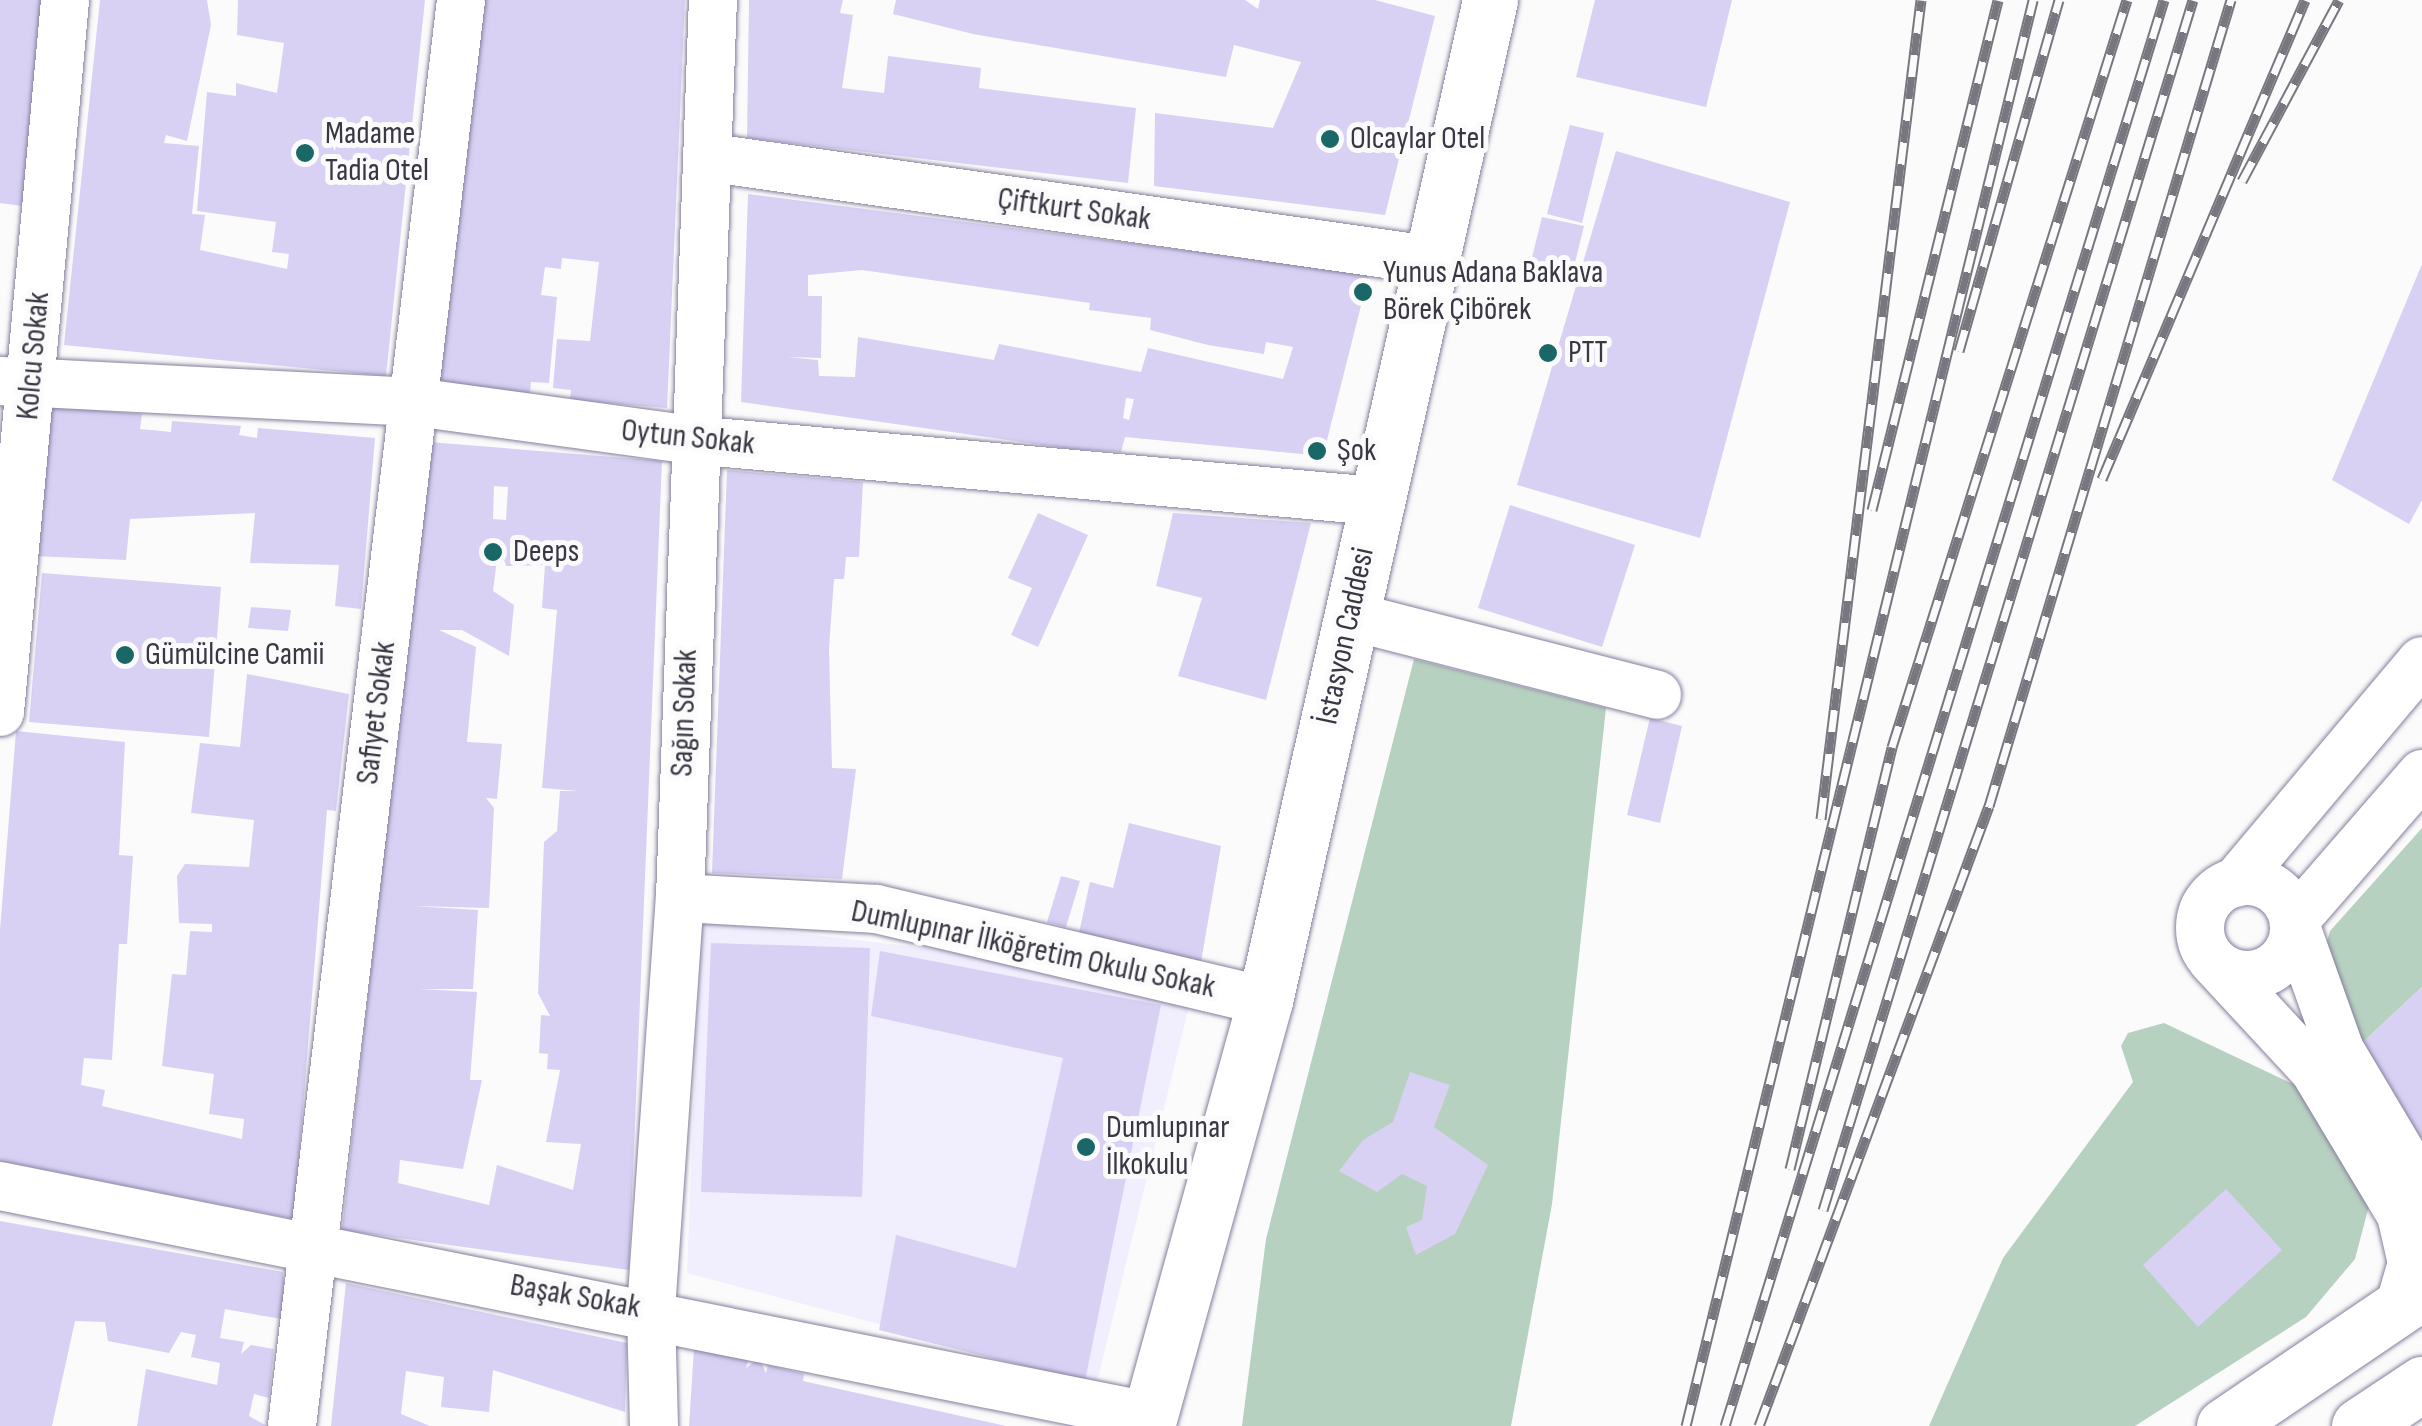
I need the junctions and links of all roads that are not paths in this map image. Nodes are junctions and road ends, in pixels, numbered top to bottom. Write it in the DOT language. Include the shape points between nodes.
graph roads {
  1 [pos="64,0"];
  2 [pos="461,0"];
  3 [pos="713,0"];
  4 [pos="1490,0"];
  5 [pos="712,158"];
  6 [pos="1436,261"];
  7 [pos="16,380"];
  8 [pos="415,402"];
  9 [pos="692,440"];
  10 [pos="1376,501"];
  11 [pos="1350,616"];
  12 [pos="2422,661"];
  13 [pos="1658,695"];
  14 [pos="0,712"];
  15 [pos="2422,774"];
  16 [pos="2235,883"];
  17 [pos="680,898"];
  18 [pos="2294,921"];
  19 [pos="2212,960"];
  20 [pos="1266,1001"];
  21 [pos="0,1186"];
  22 [pos="2422,1188"];
  23 [pos="312,1251"];
  24 [pos="2410,1300"];
  25 [pos="650,1310"];
  26 [pos="2422,1384"];
  27 [pos="1160,1423"];
  28 [pos="292,1426"];
  29 [pos="654,1426"];
  30 [pos="2224,1426"];
  31 [pos="2360,1426"];
  1 -- 7 [label="street, Kolcu Sokak"];
  2 -- 8 [label="street, Safiyet Sokak"];
  3 -- 5 [label="street, Sağın Sokak"];
  4 -- 6 [label="main road, İstasyon Caddesi"];
  5 -- 6 [label="street, Çiftkurt Sokak"];
  5 -- 9 [label="street, Sağın Sokak"];
  6 -- 10 [label="main road, İstasyon Caddesi"];
  7 -- 8 [label="street, Oytun Sokak"];
  7 -- 14 [label="street, Kolcu Sokak"];
  8 -- 9 [label="street, Oytun Sokak"];
  8 -- 23 [label="street, Safiyet Sokak"];
  9 -- 10 [label="street, Oytun Sokak"];
  9 -- 17 [label="street, Sağın Sokak"];
  10 -- 11 [label="main road, İstasyon Caddesi"];
  11 -- 13 [label="street"];
  11 -- 20 [label="main road, İstasyon Caddesi"];
  12 -- 16 [label="street"];
  15 -- 18 [label="street"];
  16 -- 18 [label="street" via="2267,885"];
  16 -- 19 [label="street" via="2202,915"];
  17 -- 20 [label="street, Dumlupınar İlköğretim Okulu Sokak" via="876,909"];
  17 -- 25 [label="street, Sağın Sokak"];
  18 -- 19 [label="street" via="2289,950 2267,971 2237,974"];
  18 -- 22 [label="street" via="2340,1050"];
  19 -- 24 [label="street" via="2314,1070 2401,1215 2412,1262"];
  20 -- 27 [label="main road, İstasyon Caddesi" via="1190,1269"];
  21 -- 23 [label="street, Başak Sokak"];
  23 -- 25 [label="street, Başak Sokak"];
  23 -- 28 [label="street, Safiyet Sokak"];
  24 -- 30 [label="main road"];
  25 -- 27 [label="street, Başak Sokak"];
  25 -- 29 [label="street, Sağın Sokak"];
  26 -- 31 [label="main road"];
}
